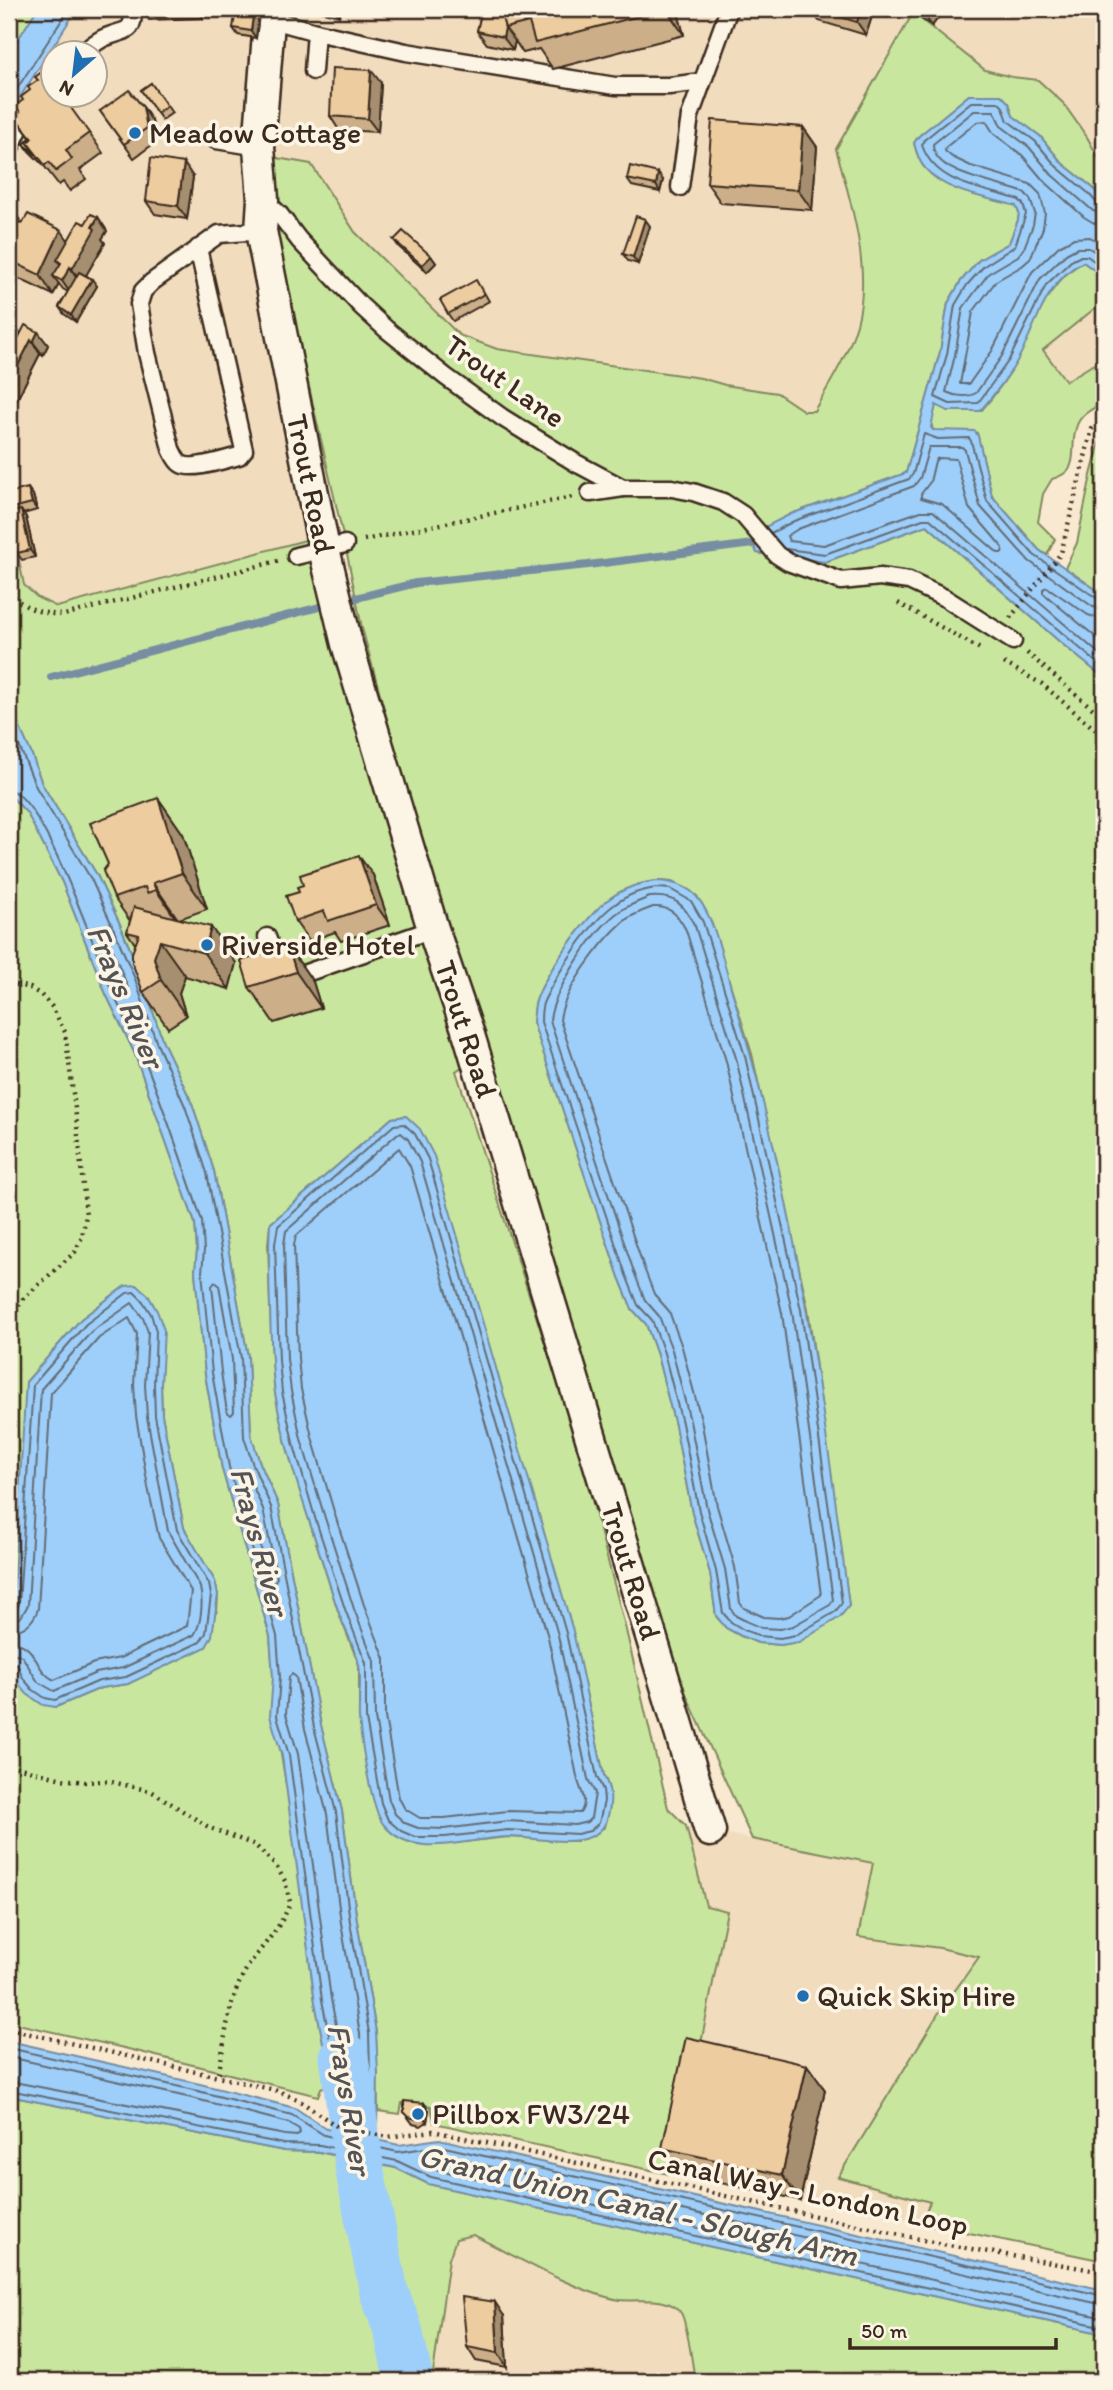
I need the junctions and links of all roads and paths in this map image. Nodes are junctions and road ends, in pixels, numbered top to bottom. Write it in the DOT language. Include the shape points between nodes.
graph roads {
  1 [pos="133,9"];
  2 [pos="729,9"];
  3 [pos="269,14"];
  4 [pos="316,32"];
  5 [pos="104,38"];
  6 [pos="313,71"];
  7 [pos="702,82"];
  8 [pos="38,98"];
  9 [pos="216,141"];
  10 [pos="258,147"];
  11 [pos="9,150"];
  12 [pos="680,187"];
  13 [pos="263,199"];
  14 [pos="261,232"];
  15 [pos="198,248"];
  16 [pos="1104,420"];
  17 [pos="622,488"];
  18 [pos="590,493"];
  19 [pos="323,553"];
  20 [pos="863,580"];
  21 [pos="9,592"];
  22 [pos="1013,614"];
  23 [pos="1013,641"];
  24 [pos="987,653"];
  25 [pos="1002,662"];
  26 [pos="1104,718"];
  27 [pos="1104,737"];
  28 [pos="433,929"];
  29 [pos="267,937"];
  30 [pos="9,983"];
  31 [pos="9,1324"];
  32 [pos="9,1765"];
  33 [pos="710,1831"];
  34 [pos="9,2029"];
  35 [pos="218,2076"];
  36 [pos="1104,2272"];
  1 -- 5 [label="lane" via="133,22 127,30"];
  2 -- 7 [label="lane"];
  3 -- 4 [label="lane"];
  3 -- 10 [label="street, Trout Road"];
  4 -- 6 [label="lane"];
  4 -- 7 [label="lane" via="406,52 615,86"];
  7 -- 12 [label="lane" via="690,116"];
  8 -- 11 [label="lane"];
  9 -- 10 [label="lane"];
  10 -- 13 [label="street, Trout Road"];
  13 -- 14 [label="street, Trout Road"];
  13 -- 17 [label="lane, Trout Lane" via="361,306 421,358 503,418"];
  14 -- 15 [label="lane" via="219,234"];
  14 -- 19 [label="street, Trout Road"];
  15 -- 15 [label="lane" via="152,282 139,304 171,449 183,466 192,467 239,456 244,450"];
  16 -- 22 [label="path" via="1092,429 1061,553"];
  17 -- 18 [label="lane"];
  17 -- 20 [label="lane, Trout Lane" via="672,488 704,495 733,507 777,555 841,581"];
  18 -- 19 [label="path"];
  19 -- 21 [label="path" via="64,615 32,609"];
  19 -- 28 [label="street, Trout Road"];
  20 -- 23 [label="lane" via="896,578 919,585"];
  20 -- 24 [label="path"];
  23 -- 26 [label="path"];
  25 -- 27 [label="path" via="1042,684"];
  28 -- 29 [label="lane" via="282,981"];
  28 -- 33 [label="street, Trout Road"];
  30 -- 31 [label="path" via="41,995 65,1032 86,1215 75,1252 23,1299"];
  32 -- 35 [label="path" via="62,1779 108,1781 152,1791 210,1828 255,1845 276,1866 290,1902 234,1994"];
  34 -- 35 [label="path"];
  35 -- 36 [label="path, Canal Way - London Loop" via="297,2099 338,2127 379,2136 433,2131 937,2243"];
}
